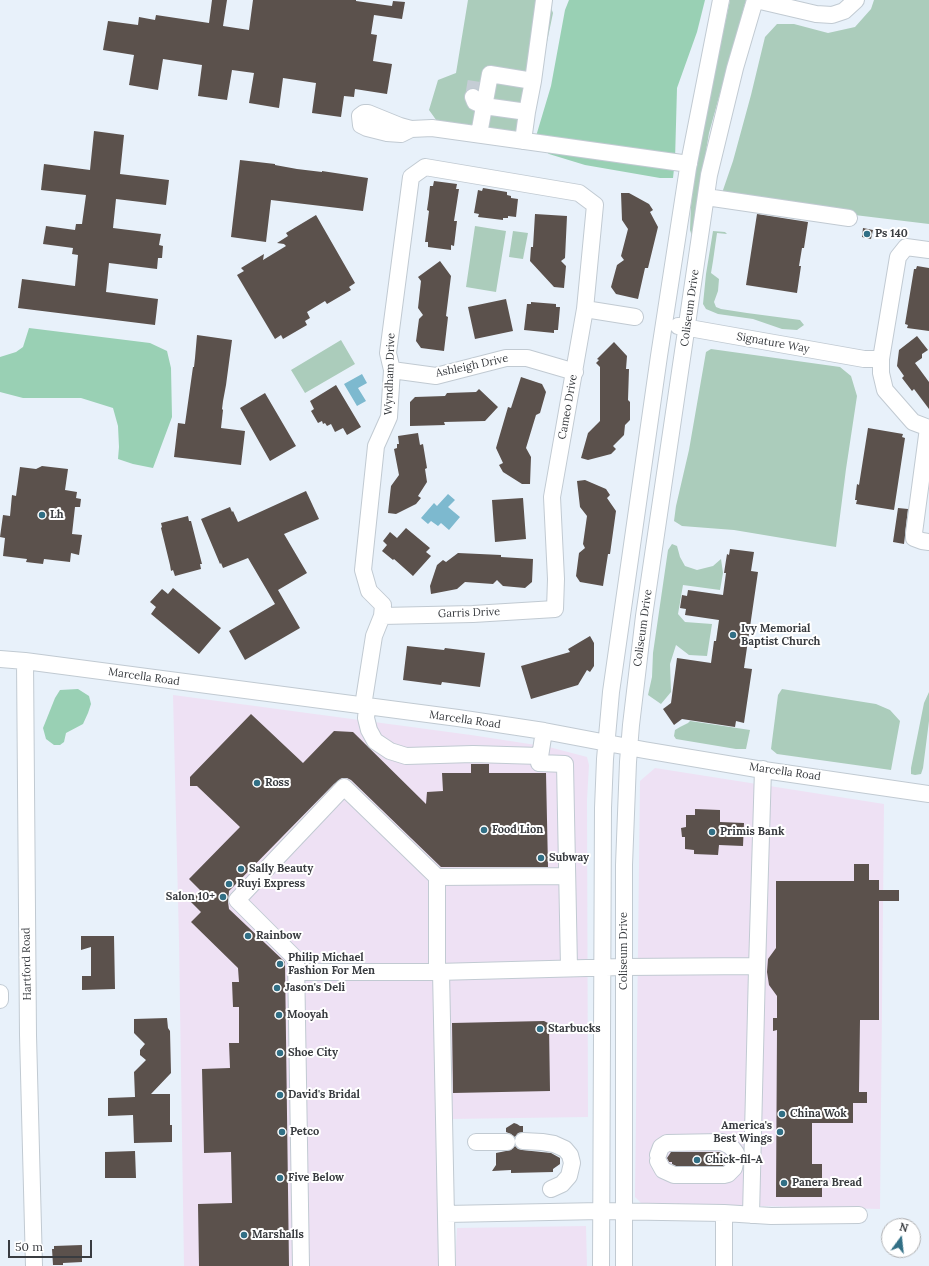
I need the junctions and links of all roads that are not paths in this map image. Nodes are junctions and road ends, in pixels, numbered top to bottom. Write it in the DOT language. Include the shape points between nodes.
graph roads {
  1 [pos="544,0"];
  2 [pos="721,0"];
  3 [pos="755,0"];
  4 [pos="856,0"];
  5 [pos="533,81"];
  6 [pos="479,101"];
  7 [pos="527,112"];
  8 [pos="411,129"];
  9 [pos="479,134"];
  10 [pos="523,141"];
  11 [pos="689,164"];
  12 [pos="706,197"];
  13 [pos="595,205"];
  14 [pos="849,218"];
  15 [pos="929,250"];
  16 [pos="585,309"];
  17 [pos="635,317"];
  18 [pos="664,324"];
  19 [pos="687,328"];
  20 [pos="881,359"];
  21 [pos="392,370"];
  22 [pos="574,372"];
  23 [pos="928,428"];
  24 [pos="929,542"];
  25 [pos="555,608"];
  26 [pos="382,616"];
  27 [pos="0,659"];
  28 [pos="25,661"];
  29 [pos="365,706"];
  30 [pos="544,731"];
  31 [pos="606,743"];
  32 [pos="630,748"];
  33 [pos="540,756"];
  34 [pos="763,769"];
  35 [pos="929,794"];
  36 [pos="567,876"];
  37 [pos="436,877"];
  38 [pos="757,966"];
  39 [pos="624,967"];
  40 [pos="569,968"];
  41 [pos="602,968"];
  42 [pos="296,972"];
  43 [pos="439,972"];
  44 [pos="0,993"];
  45 [pos="0,1000"];
  46 [pos="523,1141"];
  47 [pos="476,1142"];
  48 [pos="506,1142"];
  49 [pos="551,1189"];
  50 [pos="601,1211"];
  51 [pos="624,1212"];
  52 [pos="724,1213"];
  53 [pos="446,1214"];
  54 [pos="752,1215"];
  55 [pos="860,1215"];
  56 [pos="34,1266"];
  57 [pos="301,1266"];
  58 [pos="446,1266"];
  59 [pos="601,1266"];
  60 [pos="624,1266"];
  61 [pos="724,1266"];
  1 -- 5 [label="street"];
  2 -- 11 [label="street, Coliseum Drive"];
  3 -- 4 [label="street" via="816,14 832,15 844,11"];
  3 -- 12 [label="street, Coliseum Drive" via="735,68"];
  5 -- 6 [label="street" via="483,76"];
  5 -- 7 [label="street"];
  6 -- 7 [label="street"];
  6 -- 9 [label="street"];
  7 -- 10 [label="street"];
  8 -- 9 [label="street" via="432,128"];
  9 -- 10 [label="street"];
  10 -- 11 [label="street"];
  11 -- 18 [label="street, Coliseum Drive"];
  12 -- 14 [label="street"];
  12 -- 19 [label="street, Coliseum Drive"];
  13 -- 16 [label="street, Cameo Drive"];
  13 -- 21 [label="street, Wyndham Drive" via="579,193 425,167 412,177 388,352"];
  15 -- 20 [label="street" via="906,247 898,257"];
  16 -- 17 [label="street"];
  16 -- 22 [label="street, Cameo Drive"];
  18 -- 19 [label="street, Signature Way"];
  18 -- 31 [label="street, Coliseum Drive" via="611,692"];
  19 -- 20 [label="street, Signature Way" via="864,359"];
  19 -- 32 [label="street, Coliseum Drive" via="644,616"];
  20 -- 23 [label="street" via="885,390 913,422"];
  21 -- 22 [label="street, Ashleigh Drive" via="436,376 506,358 527,358"];
  21 -- 26 [label="street, Wyndham Drive" via="389,417 376,446 363,570 369,591 383,605"];
  22 -- 25 [label="street, Cameo Drive" via="552,497"];
  23 -- 24 [label="street" via="914,538"];
  25 -- 26 [label="street, Garris Drive" via="473,614"];
  26 -- 29 [label="street" via="374,636"];
  27 -- 28 [label="street, Marcella Road"];
  28 -- 29 [label="street, Marcella Road"];
  28 -- 56 [label="street, Hartford Road" via="28,1059"];
  29 -- 30 [label="street, Marcella Road"];
  29 -- 33 [label="street" via="369,730 375,741 390,751 406,756"];
  30 -- 31 [label="street, Marcella Road"];
  30 -- 33 [label="street"];
  31 -- 32 [label="street, Marcella Road"];
  31 -- 41 [label="street, Coliseum Drive"];
  32 -- 34 [label="street, Marcella Road"];
  32 -- 39 [label="street, Coliseum Drive" via="624,865"];
  33 -- 36 [label="street" via="539,763 565,764"];
  34 -- 35 [label="street, Marcella Road"];
  34 -- 38 [label="street"];
  36 -- 37 [label="street"];
  36 -- 40 [label="street"];
  37 -- 42 [label="street" via="344,787 237,900 296,959"];
  37 -- 43 [label="street"];
  38 -- 39 [label="street"];
  38 -- 54 [label="street"];
  39 -- 41 [label="street"];
  39 -- 51 [label="street, Coliseum Drive"];
  40 -- 41 [label="street"];
  40 -- 43 [label="street"];
  41 -- 50 [label="street, Coliseum Drive"];
  42 -- 43 [label="street"];
  42 -- 57 [label="street"];
  43 -- 53 [label="street"];
  44 -- 45 [label="street"];
  46 -- 49 [label="street" via="554,1144 565,1149 570,1155 572,1163 569,1176 562,1184"];
  47 -- 48 [label="street"];
  50 -- 51 [label="street"];
  50 -- 53 [label="street"];
  50 -- 59 [label="street, Coliseum Drive"];
  51 -- 52 [label="street"];
  51 -- 60 [label="street, Coliseum Drive"];
  52 -- 54 [label="street"];
  52 -- 61 [label="street"];
  53 -- 58 [label="street"];
  54 -- 55 [label="street"];
}
